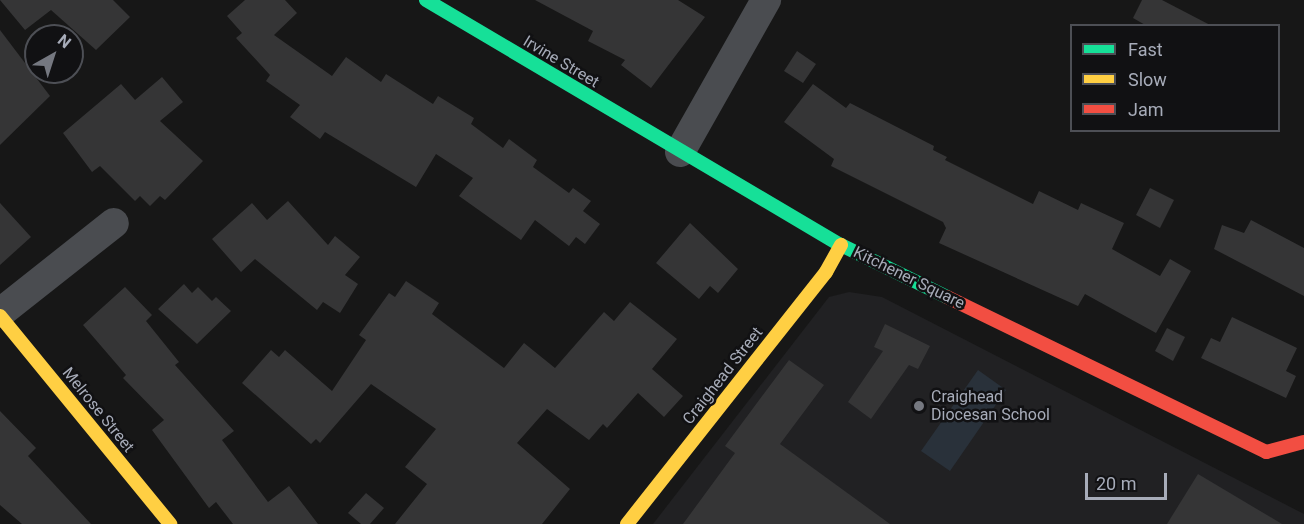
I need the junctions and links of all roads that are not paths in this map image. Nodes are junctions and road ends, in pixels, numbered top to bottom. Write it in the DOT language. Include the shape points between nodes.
graph roads {
  1 [pos="426,0"];
  2 [pos="766,0"];
  3 [pos="680,152"];
  4 [pos="114,223"];
  5 [pos="841,245"];
  6 [pos="0,315"];
  7 [pos="1304,442"];
  8 [pos="170,524"];
  9 [pos="627,524"];
  1 -- 3 [label="street, Irvine Street"];
  2 -- 3 [label="street"];
  3 -- 5 [label="street, Kitchener Square"];
  4 -- 6 [label="street"];
  5 -- 7 [label="street, Kitchener Square" via="1266,452"];
  5 -- 9 [label="street, Craighead Street" via="826,272"];
  6 -- 8 [label="street, Melrose Street"];
}
